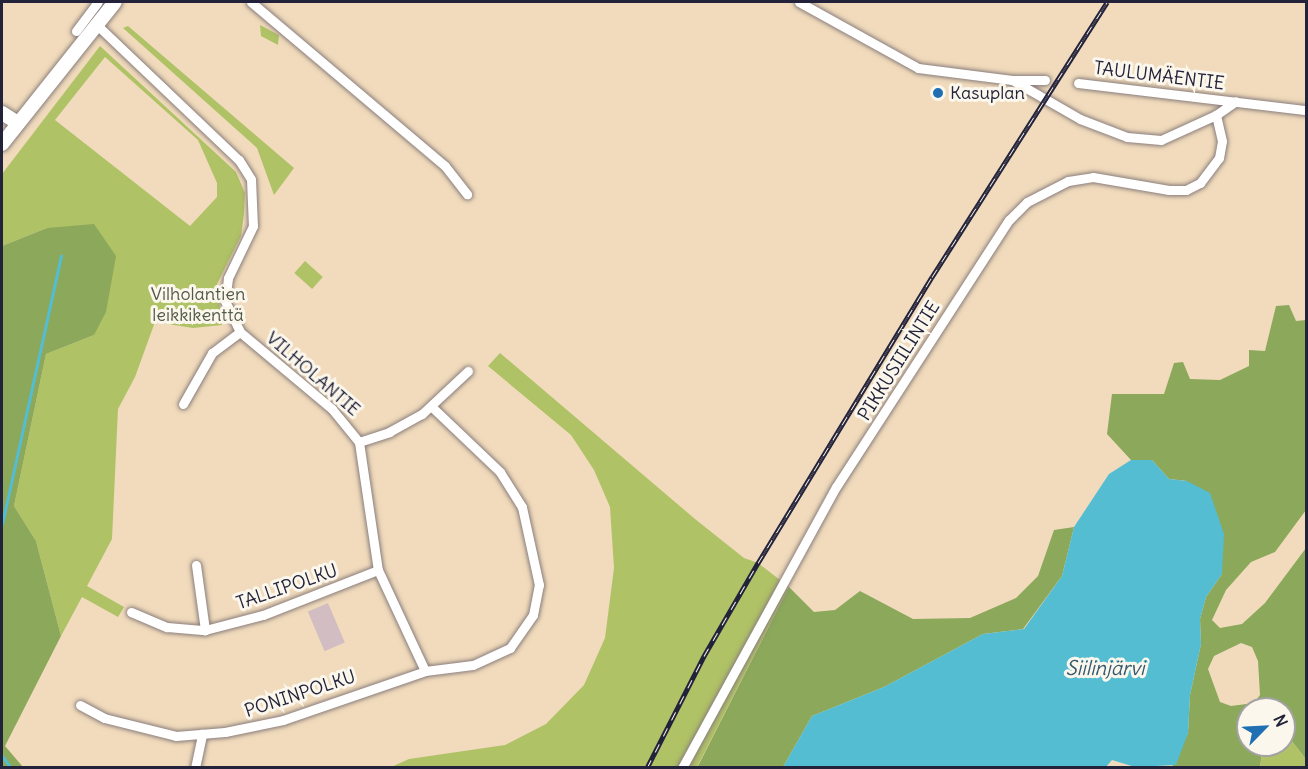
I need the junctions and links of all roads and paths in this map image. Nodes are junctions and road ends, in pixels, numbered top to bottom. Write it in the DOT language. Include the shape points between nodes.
graph roads {
  1 [pos="98,2"];
  2 [pos="115,2"];
  3 [pos="251,2"];
  4 [pos="799,2"];
  5 [pos="97,25"];
  6 [pos="76,31"];
  7 [pos="1012,80"];
  8 [pos="1045,80"];
  9 [pos="1078,83"];
  10 [pos="1236,101"];
  11 [pos="1306,110"];
  12 [pos="2,113"];
  13 [pos="1216,116"];
  14 [pos="18,123"];
  15 [pos="2,144"];
  16 [pos="467,194"];
  17 [pos="240,332"];
  18 [pos="468,371"];
  19 [pos="183,404"];
  20 [pos="432,407"];
  21 [pos="359,442"];
  22 [pos="196,566"];
  23 [pos="378,570"];
  24 [pos="131,612"];
  25 [pos="205,630"];
  26 [pos="425,670"];
  27 [pos="80,705"];
  28 [pos="202,734"];
  29 [pos="195,768"];
  30 [pos="682,768"];
  1 -- 6 [label="street"];
  2 -- 5 [label="main road"];
  3 -- 16 [label="street" via="445,166"];
  4 -- 7 [label="street, TAULUMÄENTIE" via="918,68"];
  5 -- 14 [label="main road"];
  5 -- 17 [label="street, VILHOLANTIE" via="239,160 251,179 253,226 225,289 225,301"];
  7 -- 8 [label="street, TAULUMÄENTIE"];
  7 -- 13 [label="street, TAULUMÄENTIE" via="1080,119 1128,136 1161,140"];
  9 -- 10 [label="street, TAULUMÄENTIE"];
  10 -- 11 [label="street, TAULUMÄENTIE"];
  10 -- 13 [label="street, TAULUMÄENTIE"];
  12 -- 14 [label="main road"];
  13 -- 30 [label="street, PIKKUSIILINTIE" via="1222,141 1219,158 1200,183 1186,190 1169,190 1093,177 1068,181 1027,202 1009,220 836,487"];
  14 -- 15 [label="main road"];
  17 -- 19 [label="street" via="212,353"];
  17 -- 21 [label="street, VILHOLANTIE" via="332,409"];
  18 -- 20 [label="street"];
  20 -- 21 [label="street" via="406,424"];
  20 -- 26 [label="street, PONINPOLKU" via="510,484 522,507 539,585 533,615 510,648 472,665"];
  21 -- 23 [label="street, VILHOLANTIE"];
  22 -- 25 [label="street"];
  23 -- 25 [label="street, TALLIPOLKU" via="263,615"];
  23 -- 26 [label="street, VILHOLANTIE"];
  24 -- 25 [label="street, TALLIPOLKU" via="167,627"];
  26 -- 28 [label="street, PONINPOLKU" via="283,720"];
  27 -- 28 [label="street, PONINPOLKU" via="104,718 142,730 176,736"];
  28 -- 29 [label="street"];
}
